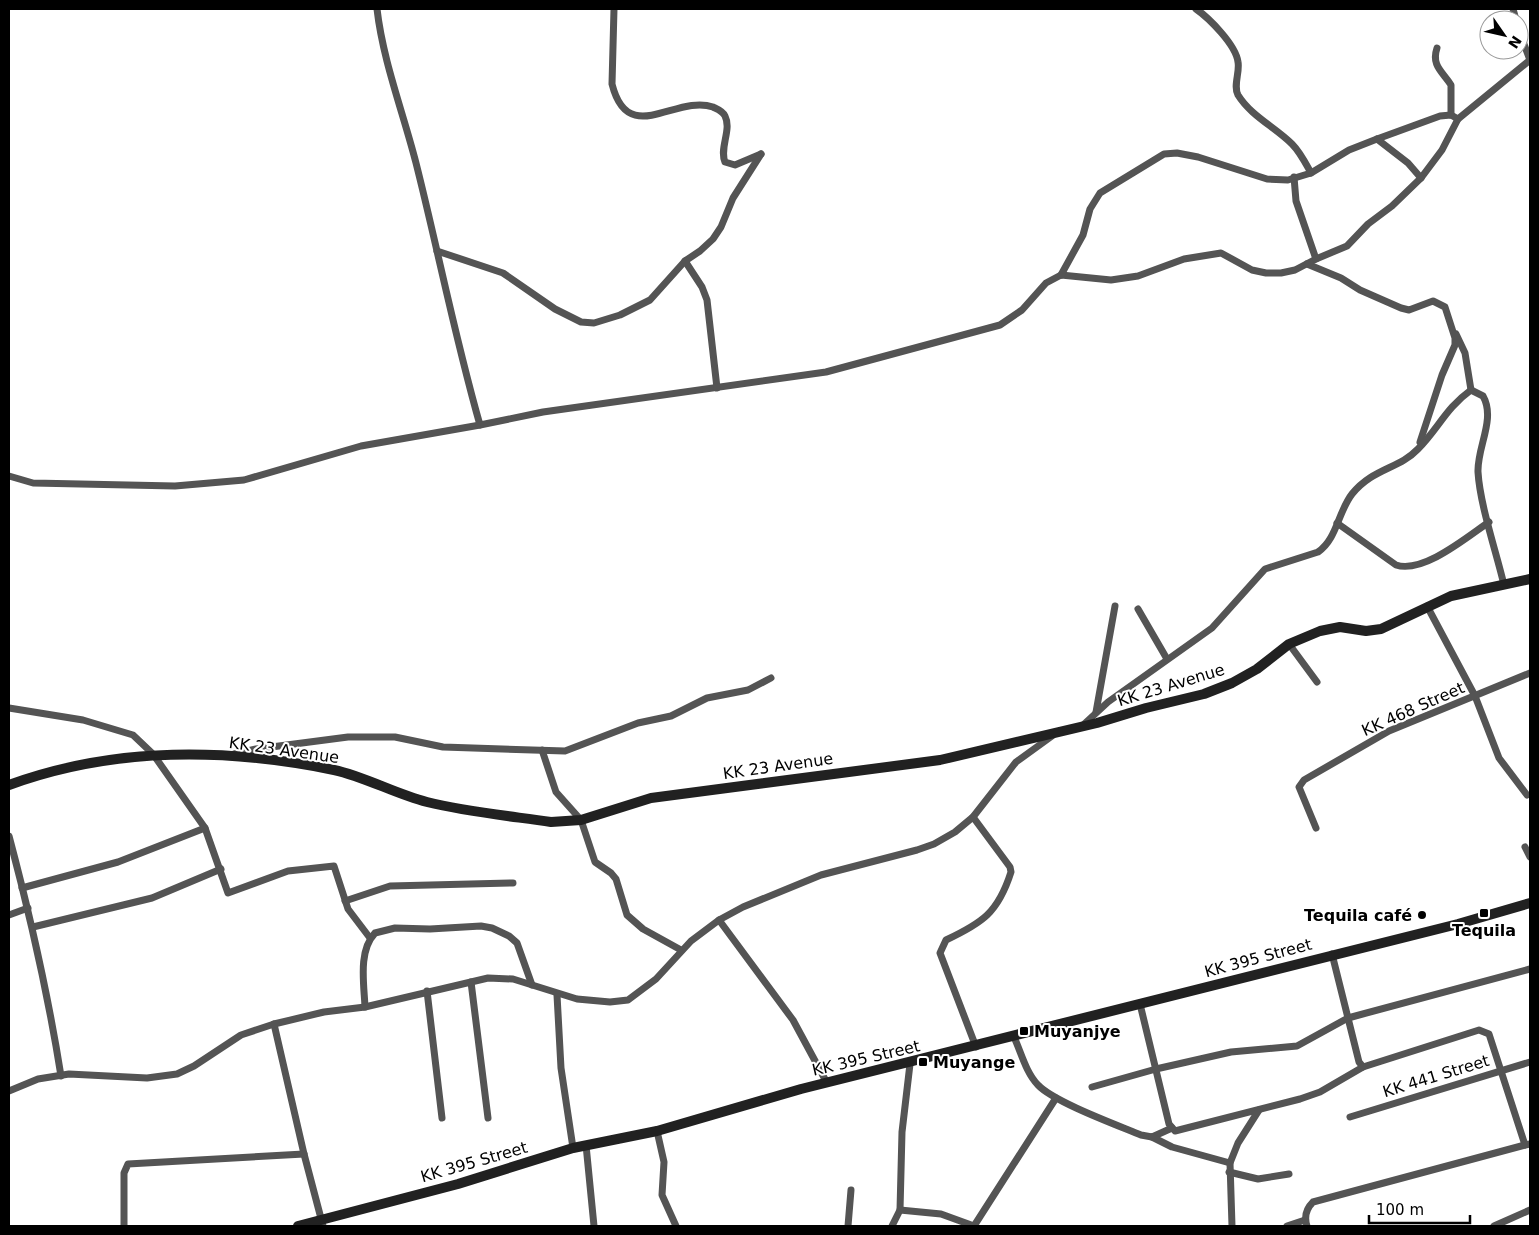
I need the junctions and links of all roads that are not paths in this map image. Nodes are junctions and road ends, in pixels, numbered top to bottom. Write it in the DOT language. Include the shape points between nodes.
graph roads {
  1 [pos="377,9"];
  2 [pos="614,9"];
  3 [pos="1196,9"];
  4 [pos="1437,48"];
  5 [pos="1530,60"];
  6 [pos="1451,115"];
  7 [pos="1458,119"];
  8 [pos="1376,139"];
  9 [pos="1311,172"];
  10 [pos="1294,177"];
  11 [pos="1421,178"];
  12 [pos="437,251"];
  13 [pos="1316,259"];
  14 [pos="685,261"];
  15 [pos="1307,264"];
  16 [pos="1061,275"];
  17 [pos="1452,328"];
  18 [pos="717,388"];
  19 [pos="1471,390"];
  20 [pos="480,425"];
  21 [pos="1418,449"];
  22 [pos="9,476"];
  23 [pos="1489,522"];
  24 [pos="1337,523"];
  25 [pos="1530,579"];
  26 [pos="1504,585"];
  27 [pos="1115,606"];
  28 [pos="1427,606"];
  29 [pos="1138,609"];
  30 [pos="1289,644"];
  31 [pos="1168,659"];
  32 [pos="1530,673"];
  33 [pos="771,678"];
  34 [pos="1317,682"];
  35 [pos="1475,696"];
  36 [pos="9,708"];
  37 [pos="1096,712"];
  38 [pos="1080,727"];
  39 [pos="1056,733"];
  40 [pos="542,750"];
  41 [pos="153,754"];
  42 [pos="222,757"];
  43 [pos="9,785"];
  44 [pos="1527,795"];
  45 [pos="973,817"];
  46 [pos="581,820"];
  47 [pos="205,828"];
  48 [pos="1316,828"];
  49 [pos="9,836"];
  50 [pos="1525,847"];
  51 [pos="1530,857"];
  52 [pos="13,865"];
  53 [pos="221,870"];
  54 [pos="513,883"];
  55 [pos="22,888"];
  56 [pos="345,901"];
  57 [pos="1530,903"];
  58 [pos="28,908"];
  59 [pos="9,915"];
  60 [pos="719,920"];
  61 [pos="33,927"];
  62 [pos="370,938"];
  63 [pos="681,950"];
  64 [pos="1332,954"];
  65 [pos="1530,969"];
  66 [pos="472,982"];
  67 [pos="532,985"];
  68 [pos="427,992"];
  69 [pos="556,995"];
  70 [pos="1140,1004"];
  71 [pos="365,1007"];
  72 [pos="1348,1018"];
  73 [pos="274,1024"];
  74 [pos="1014,1037"];
  75 [pos="976,1046"];
  76 [pos="1530,1062"];
  77 [pos="910,1064"];
  78 [pos="1363,1066"];
  79 [pos="1156,1068"];
  80 [pos="1501,1071"];
  81 [pos="61,1076"];
  82 [pos="827,1083"];
  83 [pos="1092,1087"];
  84 [pos="9,1091"];
  85 [pos="1056,1098"];
  86 [pos="1259,1110"];
  87 [pos="1350,1116"];
  88 [pos="442,1118"];
  89 [pos="488,1118"];
  90 [pos="1172,1128"];
  91 [pos="657,1130"];
  92 [pos="1152,1138"];
  93 [pos="1528,1144"];
  94 [pos="586,1145"];
  95 [pos="573,1148"];
  96 [pos="304,1154"];
  97 [pos="1230,1163"];
  98 [pos="1229,1172"];
  99 [pos="1289,1174"];
  100 [pos="851,1190"];
  101 [pos="900,1210"];
  102 [pos="1530,1210"];
  103 [pos="1306,1223"];
  104 [pos="322,1224"];
  105 [pos="124,1226"];
  106 [pos="298,1226"];
  107 [pos="594,1226"];
  108 [pos="676,1226"];
  109 [pos="848,1226"];
  110 [pos="892,1226"];
  111 [pos="974,1226"];
  112 [pos="1232,1226"];
  113 [pos="1287,1226"];
  114 [pos="1494,1226"];
  1 -- 12 [label="street" via="380,33"];
  2 -- 14 [label="street" via="612,84 624,109 634,115 648,117 689,106 708,106 725,116 725,162 736,165 761,154 736,193 713,239"];
  3 -- 9 [label="street" via="1234,50 1238,61 1236,91 1239,96 1254,114 1292,144"];
  4 -- 6 [label="street" via="1437,68 1451,85"];
  5 -- 7 [label="street"];
  6 -- 7 [label="street"];
  6 -- 8 [label="street"];
  7 -- 11 [label="street" via="1442,150"];
  8 -- 9 [label="street"];
  8 -- 11 [label="street" via="1408,163"];
  9 -- 10 [label="street"];
  10 -- 13 [label="street" via="1296,201"];
  10 -- 16 [label="street" via="1288,180 1267,179 1198,157 1164,154 1100,193 1090,209 1083,235"];
  11 -- 13 [label="street" via="1348,246"];
  12 -- 14 [label="street" via="503,273 555,309 581,322 594,323 650,300"];
  12 -- 20 [label="street"];
  13 -- 15 [label="street"];
  14 -- 18 [label="street" via="707,300"];
  15 -- 16 [label="street" via="1295,270 1266,274 1221,253 1184,259 1138,276 1111,280"];
  15 -- 17 [label="street" via="1401,308 1409,310 1433,300 1438,302 1445,307"];
  16 -- 18 [label="street" via="1046,283 1022,310 1000,325 826,372"];
  17 -- 19 [label="street" via="1465,353"];
  17 -- 21 [label="street" via="1455,345"];
  18 -- 20 [label="street" via="543,412"];
  19 -- 21 [label="street" via="1454,404"];
  19 -- 23 [label="street" via="1483,396 1488,408 1478,470"];
  20 -- 22 [label="street" via="361,446 244,480 166,486 33,483"];
  21 -- 24 [label="street" via="1364,481 1351,495"];
  23 -- 24 [label="street" via="1430,560 1404,568"];
  23 -- 26 [label="street"];
  24 -- 31 [label="street" via="1325,548 1265,569 1212,628"];
  25 -- 26 [label="main road, KK 23 Avenue"];
  26 -- 28 [label="main road, KK 23 Avenue" via="1451,596"];
  27 -- 37 [label="street"];
  28 -- 30 [label="main road, KK 23 Avenue" via="1381,629 1366,631 1340,627 1320,631"];
  28 -- 35 [label="street"];
  29 -- 31 [label="street"];
  30 -- 34 [label="street"];
  30 -- 38 [label="main road, KK 23 Avenue" via="1258,669 1232,683 1204,694"];
  31 -- 37 [label="street"];
  32 -- 35 [label="street, KK 468 Street"];
  33 -- 40 [label="street" via="748,690 707,698 671,716 565,750"];
  35 -- 44 [label="street" via="1499,758"];
  35 -- 48 [label="street, KK 468 Street" via="1389,731 1300,782 1299,787"];
  36 -- 41 [label="street" via="83,720 133,735"];
  37 -- 38 [label="street"];
  38 -- 39 [label="main road, KK 23 Avenue"];
  39 -- 45 [label="street" via="1016,762"];
  39 -- 46 [label="main road, KK 23 Avenue" via="914,764 651,798"];
  40 -- 42 [label="street" via="451,748 395,737 348,738 256,749"];
  40 -- 46 [label="street" via="556,792"];
  41 -- 42 [label="main road, KK 23 Avenue"];
  41 -- 43 [label="main road, KK 23 Avenue" via="69,767"];
  41 -- 47 [label="street"];
  42 -- 46 [label="main road, KK 23 Avenue" via="334,770 404,796 458,808 551,822"];
  45 -- 60 [label="street" via="934,844 821,875"];
  45 -- 75 [label="street" via="1012,872 985,919 941,946 940,952"];
  46 -- 63 [label="street" via="595,862 616,879 627,915 643,929"];
  47 -- 53 [label="street"];
  47 -- 55 [label="street" via="118,862"];
  49 -- 52 [label="street"];
  50 -- 51 [label="street"];
  52 -- 55 [label="street"];
  53 -- 56 [label="street" via="228,893 288,871 334,866"];
  53 -- 61 [label="street" via="152,898"];
  54 -- 56 [label="street" via="390,886"];
  55 -- 58 [label="street"];
  56 -- 62 [label="street"];
  57 -- 64 [label="main road, KK 395 Street"];
  58 -- 59 [label="street"];
  58 -- 61 [label="street"];
  60 -- 63 [label="street"];
  60 -- 82 [label="street" via="793,1020"];
  61 -- 81 [label="street"];
  62 -- 67 [label="street" via="375,933 395,928 492,928 517,943"];
  62 -- 71 [label="street" via="364,967"];
  63 -- 69 [label="street" via="656,979 628,1000 610,1002"];
  64 -- 70 [label="main road, KK 395 Street"];
  64 -- 72 [label="street"];
  65 -- 72 [label="street"];
  66 -- 67 [label="street" via="501,977"];
  66 -- 68 [label="street"];
  66 -- 89 [label="street"];
  67 -- 69 [label="street"];
  68 -- 71 [label="street"];
  68 -- 88 [label="street"];
  69 -- 95 [label="street" via="561,1068"];
  70 -- 74 [label="main road, KK 395 Street"];
  70 -- 79 [label="street"];
  71 -- 73 [label="street" via="324,1012"];
  72 -- 78 [label="street" via="1359,1062"];
  72 -- 79 [label="street" via="1297,1046 1231,1052"];
  73 -- 81 [label="street" via="241,1035 177,1074 147,1078"];
  73 -- 96 [label="street"];
  74 -- 75 [label="main road, KK 395 Street"];
  74 -- 85 [label="street" via="1030,1075 1038,1086"];
  75 -- 77 [label="main road, KK 395 Street"];
  76 -- 80 [label="street, KK 441 Street"];
  77 -- 82 [label="main road, KK 395 Street"];
  77 -- 101 [label="street" via="902,1132"];
  78 -- 80 [label="street" via="1479,1030 1488,1034"];
  78 -- 86 [label="street" via="1314,1094"];
  79 -- 83 [label="street"];
  79 -- 90 [label="street"];
  80 -- 87 [label="street, KK 441 Street"];
  80 -- 93 [label="street"];
  81 -- 84 [label="street" via="38,1079"];
  82 -- 91 [label="main road, KK 395 Street"];
  85 -- 92 [label="street"];
  85 -- 111 [label="street"];
  86 -- 90 [label="street" via="1175,1131"];
  86 -- 97 [label="street" via="1238,1143"];
  90 -- 92 [label="street"];
  91 -- 94 [label="main road, KK 395 Street"];
  91 -- 108 [label="street" via="664,1162 662,1195"];
  92 -- 97 [label="street"];
  93 -- 103 [label="street" via="1313,1202 1308,1208"];
  94 -- 95 [label="main road, KK 395 Street"];
  94 -- 107 [label="street"];
  95 -- 104 [label="main road, KK 395 Street"];
  96 -- 104 [label="street"];
  96 -- 105 [label="street" via="128,1164 124,1173"];
  97 -- 98 [label="street"];
  98 -- 99 [label="street" via="1258,1179"];
  98 -- 112 [label="street"];
  100 -- 109 [label="street"];
  101 -- 110 [label="street"];
  101 -- 111 [label="street" via="941,1214"];
  102 -- 114 [label="street"];
  103 -- 113 [label="street"];
  104 -- 106 [label="main road, KK 395 Street"];
}
